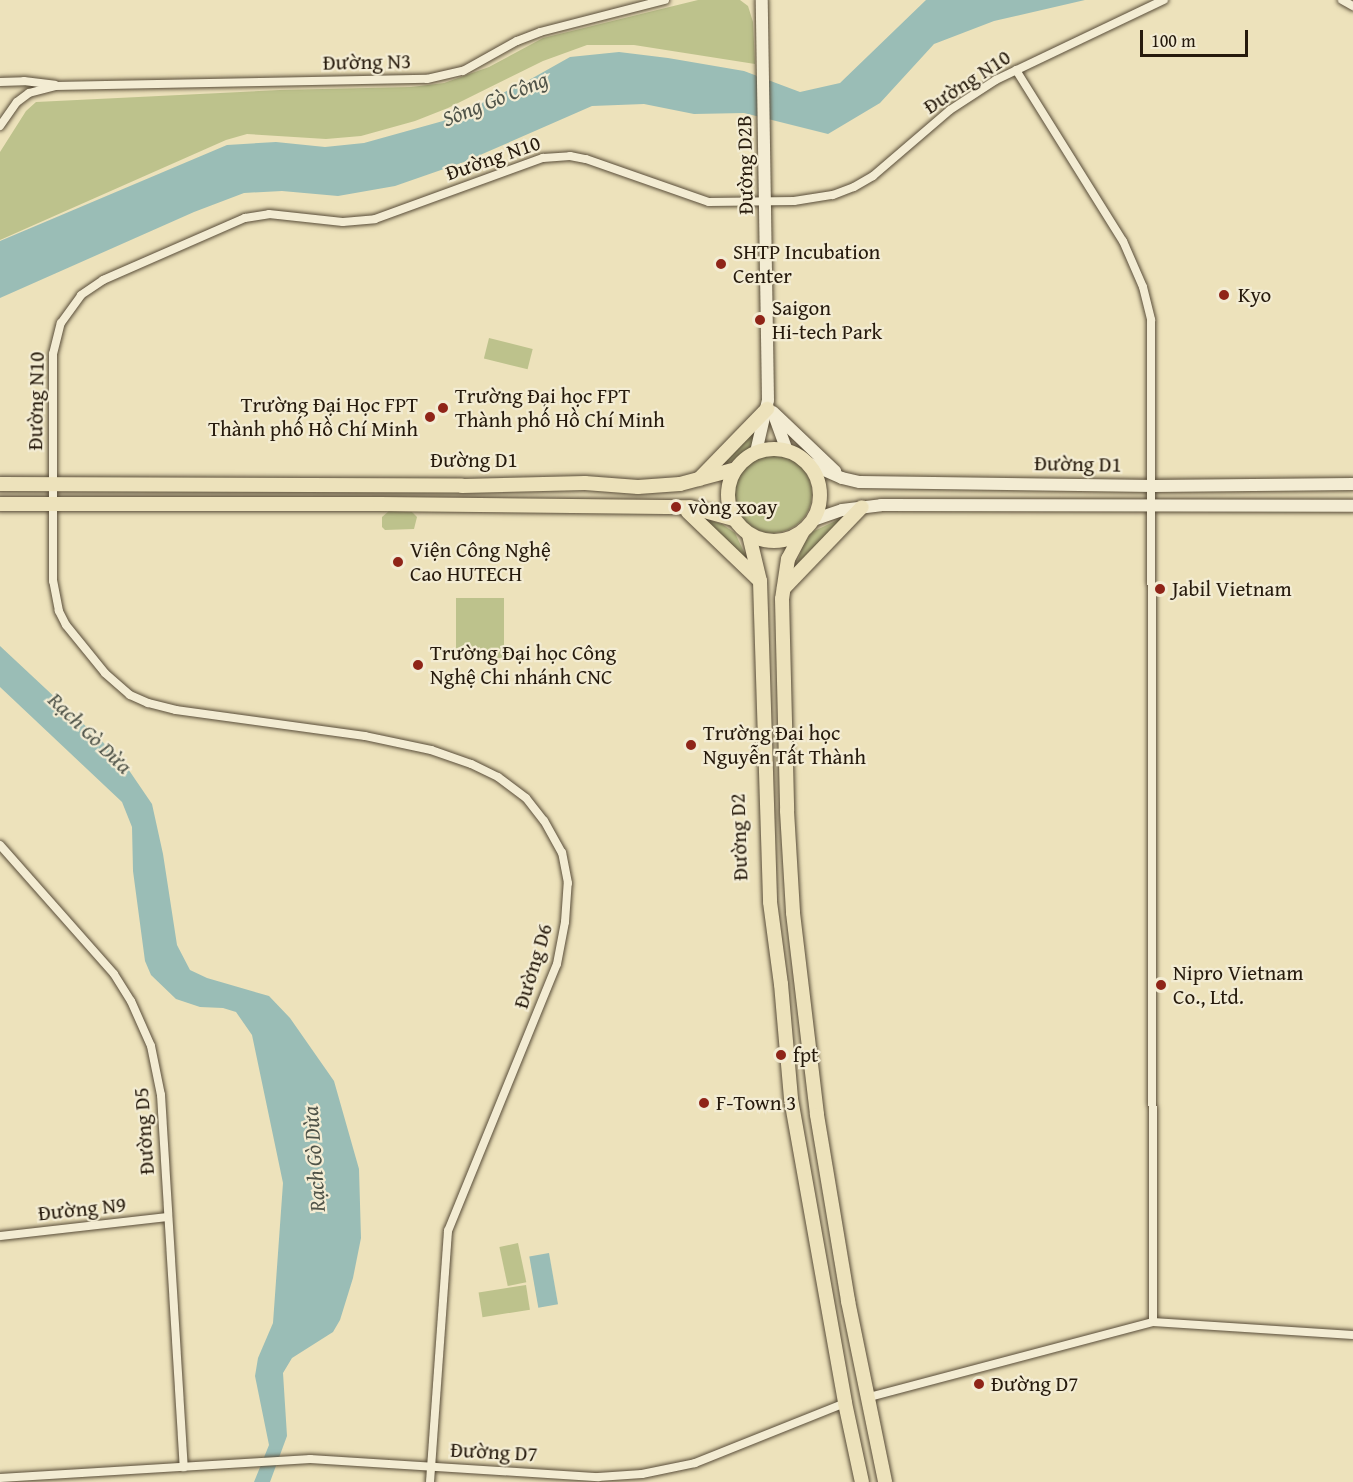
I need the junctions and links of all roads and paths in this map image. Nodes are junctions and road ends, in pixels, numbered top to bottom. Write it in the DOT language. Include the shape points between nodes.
graph roads {
  1 [pos="664,0"];
  2 [pos="762,0"];
  3 [pos="1164,0"];
  4 [pos="1342,0"];
  5 [pos="1353,6"];
  6 [pos="1016,70"];
  7 [pos="0,82"];
  8 [pos="55,86"];
  9 [pos="0,126"];
  10 [pos="765,202"];
  11 [pos="769,407"];
  12 [pos="787,451"];
  13 [pos="756,452"];
  14 [pos="806,462"];
  15 [pos="736,469"];
  16 [pos="842,478"];
  17 [pos="697,480"];
  18 [pos="54,483"];
  19 [pos="0,484"];
  20 [pos="1353,484"];
  21 [pos="325,486"];
  22 [pos="1153,486"];
  23 [pos="0,504"];
  24 [pos="18,504"];
  25 [pos="55,504"];
  26 [pos="325,504"];
  27 [pos="550,505"];
  28 [pos="1353,506"];
  29 [pos="862,507"];
  30 [pos="1153,507"];
  31 [pos="0,510"];
  32 [pos="688,511"];
  33 [pos="734,519"];
  34 [pos="813,519"];
  35 [pos="803,531"];
  36 [pos="749,535"];
  37 [pos="760,581"];
  38 [pos="784,588"];
  39 [pos="0,845"];
  40 [pos="798,949"];
  41 [pos="776,953"];
  42 [pos="822,1144"];
  43 [pos="800,1149"];
  44 [pos="168,1217"];
  45 [pos="0,1236"];
  46 [pos="1153,1322"];
  47 [pos="1353,1335"];
  48 [pos="868,1397"];
  49 [pos="844,1403"];
  50 [pos="854,1446"];
  51 [pos="879,1446"];
  52 [pos="184,1467"];
  53 [pos="431,1467"];
  54 [pos="0,1478"];
  55 [pos="430,1482"];
  56 [pos="857,1482"];
  57 [pos="862,1482"];
  58 [pos="885,1482"];
  59 [pos="891,1482"];
  1 -- 8 [label="street, Đường N3" via="540,32 463,71 427,79"];
  2 -- 10 [label="street, Đường D2B"];
  3 -- 6 [label="street, Đường N10"];
  4 -- 5 [label="street"];
  6 -- 10 [label="street, Đường N10" via="950,110 873,176 854,187 815,199"];
  6 -- 22 [label="street" via="1123,241 1143,287 1151,320"];
  7 -- 8 [label="street, Đường N3"];
  8 -- 9 [label="street, Đường N3" via="29,93 17,102"];
  10 -- 11 [label="street, Đường D2B"];
  10 -- 18 [label="street, Đường N10" via="708,202 586,159 556,156 530,161 375,219 343,222 269,214 245,218 103,280 70,308 52,354"];
  11 -- 12 [label="street, Đường D2B"];
  11 -- 13 [label="street, Đường D2B"];
  11 -- 16 [label="street"];
  11 -- 17 [label="main road"];
  12 -- 13 [label="main road"];
  12 -- 14 [label="main road"];
  13 -- 15 [label="main road"];
  14 -- 16 [label="street, Đường D1"];
  14 -- 34 [label="main road" via="819,483 819,508"];
  15 -- 17 [label="main road, Đường D1"];
  15 -- 33 [label="main road" via="728,494"];
  16 -- 22 [label="street, Đường D1" via="881,483"];
  17 -- 21 [label="main road, Đường D1" via="638,487 585,483"];
  18 -- 19 [label="main road, Đường D1"];
  18 -- 21 [label="main road, Đường D1"];
  18 -- 25 [label="street, Đường N10"];
  20 -- 22 [label="street, Đường D1"];
  21 -- 26 [label="main road"];
  22 -- 30 [label="street"];
  23 -- 24 [label="main road"];
  24 -- 25 [label="main road"];
  24 -- 31 [label="main road" via="7,511"];
  25 -- 26 [label="main road"];
  25 -- 53 [label="street, Đường D6" via="53,581 59,611 76,640 130,695 176,710 365,736 448,755 498,777 526,798 562,853 568,883 566,922 557,964 448,1231"];
  26 -- 27 [label="main road"];
  27 -- 32 [label="main road" via="561,510"];
  27 -- 32 [label="main road" via="690,507"];
  28 -- 30 [label="street, Đường D1"];
  29 -- 30 [label="street, Đường D1"];
  29 -- 34 [label="street, Đường D1"];
  29 -- 38 [label="main road"];
  30 -- 46 [label="street"];
  32 -- 33 [label="main road"];
  32 -- 37 [label="main road"];
  33 -- 36 [label="main road"];
  34 -- 35 [label="main road"];
  35 -- 36 [label="main road" via="776,542"];
  35 -- 38 [label="main road" via="788,560"];
  36 -- 37 [label="main road, Đường D2"];
  37 -- 41 [label="main road, Đường D2" via="770,902"];
  38 -- 40 [label="main road" via="787,794"];
  39 -- 44 [label="street, Đường D5" via="114,974 145,1030 161,1095"];
  40 -- 41 [label="main road"];
  40 -- 42 [label="main road"];
  41 -- 43 [label="main road, Đường D2" via="790,1099"];
  42 -- 43 [label="main road"];
  42 -- 48 [label="main road"];
  43 -- 49 [label="main road, Đường D2"];
  44 -- 45 [label="street, Đường N9"];
  44 -- 52 [label="street, Đường D5"];
  46 -- 47 [label="street"];
  46 -- 48 [label="street"];
  48 -- 49 [label="main road"];
  48 -- 51 [label="main road"];
  49 -- 50 [label="main road, Đường D2"];
  49 -- 53 [label="street, Đường D7" via="695,1463 642,1474 598,1476"];
  50 -- 56 [label="main road, Đường D2" via="852,1459"];
  50 -- 57 [label="main road, Đường D2"];
  51 -- 58 [label="main road"];
  51 -- 59 [label="main road" via="887,1456"];
  52 -- 53 [label="street, Đường D7" via="310,1459"];
  52 -- 54 [label="street"];
  53 -- 55 [label="street, Đường D6"];
}
